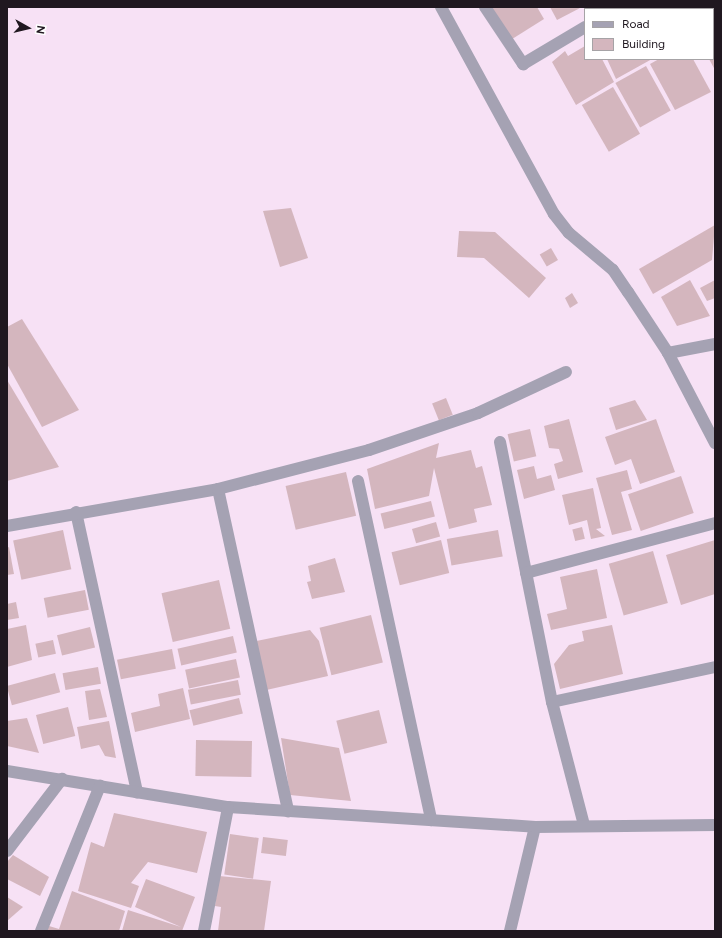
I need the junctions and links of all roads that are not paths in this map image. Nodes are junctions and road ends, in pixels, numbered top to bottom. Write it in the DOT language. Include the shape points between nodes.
graph roads {
  1 [pos="441,7"];
  2 [pos="486,7"];
  3 [pos="584,28"];
  4 [pos="715,344"];
  5 [pos="668,353"];
  6 [pos="566,372"];
  7 [pos="500,442"];
  8 [pos="715,443"];
  9 [pos="358,481"];
  10 [pos="218,489"];
  11 [pos="76,512"];
  12 [pos="715,523"];
  13 [pos="7,526"];
  14 [pos="526,573"];
  15 [pos="715,667"];
  16 [pos="552,702"];
  17 [pos="7,771"];
  18 [pos="62,779"];
  19 [pos="100,786"];
  20 [pos="137,792"];
  21 [pos="228,807"];
  22 [pos="288,811"];
  23 [pos="431,820"];
  24 [pos="584,825"];
  25 [pos="715,825"];
  26 [pos="535,827"];
  27 [pos="7,851"];
  28 [pos="41,931"];
  29 [pos="204,931"];
  30 [pos="510,931"];
  1 -- 5 [label="street" via="554,214 569,234 612,270"];
  2 -- 3 [label="street" via="523,64"];
  4 -- 5 [label="street"];
  5 -- 8 [label="street"];
  6 -- 10 [label="street" via="478,414 369,450"];
  7 -- 14 [label="street"];
  9 -- 23 [label="street"];
  10 -- 11 [label="street"];
  10 -- 22 [label="street"];
  11 -- 13 [label="street"];
  11 -- 20 [label="street"];
  12 -- 14 [label="street"];
  14 -- 16 [label="street"];
  15 -- 16 [label="street"];
  16 -- 24 [label="street"];
  17 -- 18 [label="street"];
  18 -- 19 [label="street"];
  18 -- 27 [label="street"];
  19 -- 20 [label="street"];
  19 -- 28 [label="street"];
  20 -- 21 [label="street"];
  21 -- 22 [label="street"];
  21 -- 29 [label="street"];
  22 -- 23 [label="street"];
  23 -- 26 [label="street"];
  24 -- 25 [label="street"];
  24 -- 26 [label="street"];
  26 -- 30 [label="street"];
}
